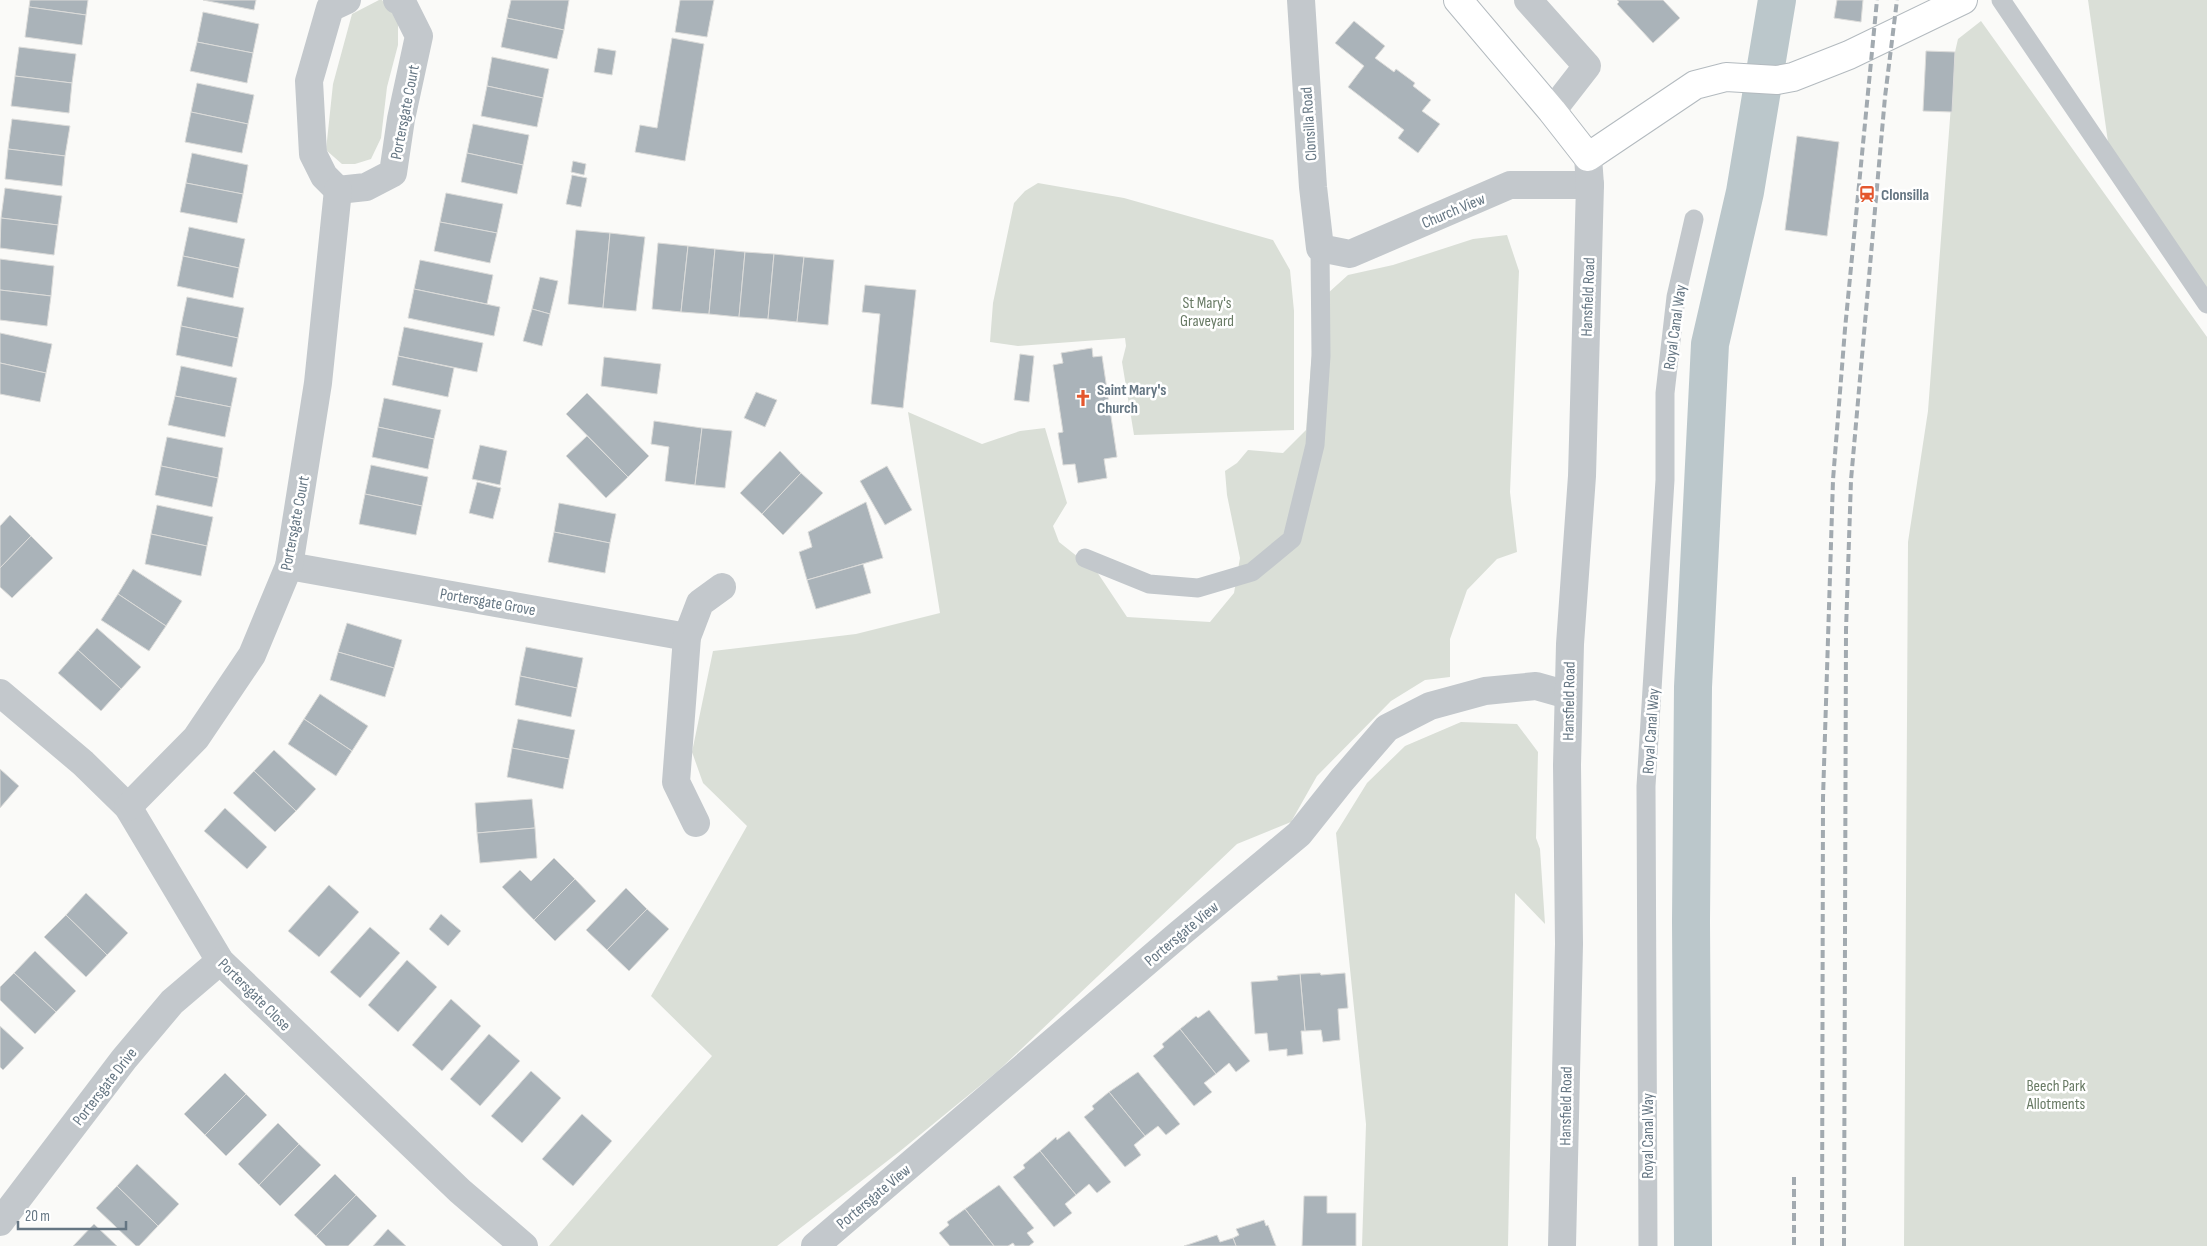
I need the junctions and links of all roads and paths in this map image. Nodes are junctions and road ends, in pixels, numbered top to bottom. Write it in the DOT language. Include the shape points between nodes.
graph roads {
  1 [pos="347,0"];
  2 [pos="397,0"];
  3 [pos="1301,0"];
  4 [pos="1458,0"];
  5 [pos="1528,0"];
  6 [pos="1963,0"];
  7 [pos="2001,0"];
  8 [pos="1552,111"];
  9 [pos="1588,157"];
  10 [pos="1590,184"];
  11 [pos="338,190"];
  12 [pos="1694,219"];
  13 [pos="1320,248"];
  14 [pos="2207,304"];
  15 [pos="1085,558"];
  16 [pos="289,566"];
  17 [pos="722,587"];
  18 [pos="687,637"];
  19 [pos="0,693"];
  20 [pos="1568,695"];
  21 [pos="128,807"];
  22 [pos="696,823"];
  23 [pos="220,961"];
  24 [pos="0,1222"];
  25 [pos="524,1246"];
  26 [pos="815,1246"];
  27 [pos="1562,1246"];
  28 [pos="1648,1246"];
  1 -- 11 [label="street" via="330,8 309,81 313,154 324,176"];
  2 -- 11 [label="street, Portersgate Court" via="402,2 419,36 393,172 366,187"];
  3 -- 13 [label="street, Clonsilla Road"];
  4 -- 8 [label="main road"];
  5 -- 8 [label="street" via="1587,66"];
  6 -- 9 [label="main road" via="1793,78 1726,77 1694,85"];
  7 -- 14 [label="lane"];
  8 -- 9 [label="main road"];
  9 -- 10 [label="street, Hansfield Road"];
  10 -- 13 [label="street, Church View" via="1510,185 1350,254"];
  10 -- 20 [label="street, Hansfield Road" via="1583,468"];
  11 -- 16 [label="street, Portersgate Court" via="318,383"];
  12 -- 28 [label="lane, Royal Canal Way" via="1676,297 1666,393 1665,480 1646,786"];
  13 -- 15 [label="lane" via="1321,356 1314,444 1292,540 1252,572 1198,588 1149,584"];
  16 -- 18 [label="street, Portersgate Grove"];
  16 -- 21 [label="street, Portersgate Court" via="252,655 196,738"];
  17 -- 18 [label="street" via="700,603"];
  18 -- 22 [label="street" via="676,782"];
  19 -- 21 [label="street, Portersgate Close"];
  20 -- 26 [label="street, Portersgate View" via="1536,686 1485,691 1430,706 1387,728 1299,834"];
  20 -- 27 [label="street, Hansfield Road" via="1570,944"];
  21 -- 23 [label="street, Portersgate Close"];
  23 -- 24 [label="street, Portersgate Drive" via="172,1002"];
  23 -- 25 [label="street, Portersgate Close" via="460,1191"];
}
